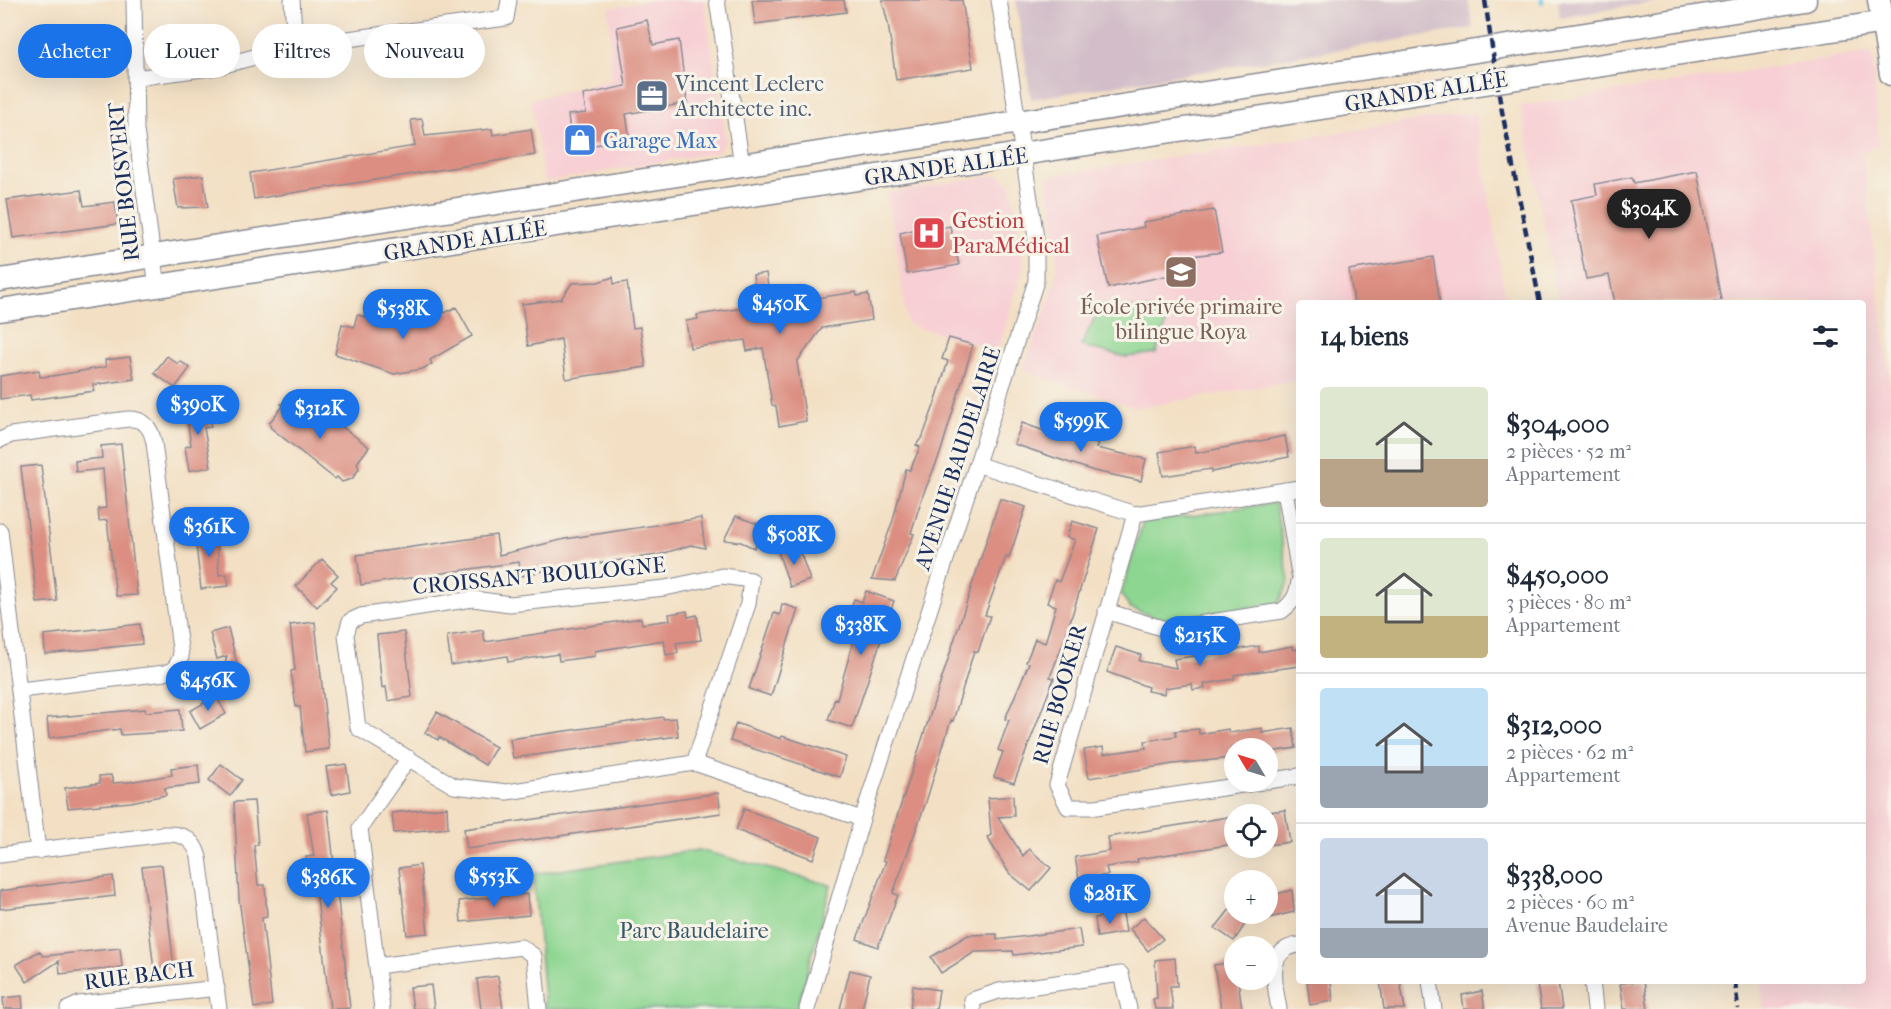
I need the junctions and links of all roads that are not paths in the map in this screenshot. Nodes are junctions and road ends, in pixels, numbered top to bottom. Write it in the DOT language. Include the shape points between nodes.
graph roads {
  1 [pos="134,0"];
  2 [pos="292,0"];
  3 [pos="509,0"];
  4 [pos="717,0"];
  5 [pos="999,0"];
  6 [pos="1804,0"];
  7 [pos="1879,0"];
  8 [pos="1887,22"];
  9 [pos="294,24"];
  10 [pos="352,38"];
  11 [pos="252,58"];
  12 [pos="1891,74"];
  13 [pos="135,78"];
  14 [pos="1018,122"];
  15 [pos="1023,156"];
  16 [pos="742,165"];
  17 [pos="153,258"];
  18 [pos="0,280"];
  19 [pos="158,287"];
  20 [pos="0,310"];
  21 [pos="0,440"];
  22 [pos="979,465"];
  23 [pos="1292,489"];
  24 [pos="1135,514"];
  25 [pos="0,531"];
  26 [pos="1296,537"];
  27 [pos="1296,590"];
  28 [pos="1106,611"];
  29 [pos="20,690"];
  30 [pos="409,759"];
  31 [pos="694,763"];
  32 [pos="1296,776"];
  33 [pos="1278,779"];
  34 [pos="1224,788"];
  35 [pos="862,819"];
  36 [pos="38,851"];
  37 [pos="0,855"];
  38 [pos="1296,945"];
  39 [pos="377,966"];
  40 [pos="1430,984"];
  41 [pos="1592,984"];
  42 [pos="217,988"];
  43 [pos="68,1009"];
  44 [pos="219,1009"];
  45 [pos="382,1009"];
  46 [pos="539,1009"];
  47 [pos="807,1009"];
  48 [pos="974,1009"];
  49 [pos="1129,1009"];
  50 [pos="1279,1009"];
  51 [pos="1434,1009"];
  52 [pos="1595,1009"];
  1 -- 13 [label="street, RUE BOISVERT"];
  2 -- 9 [label="street"];
  3 -- 10 [label="street" via="506,18"];
  4 -- 16 [label="street"];
  5 -- 14 [label="street, AVENUE BAUDELAIRE"];
  6 -- 14 [label="main road, GRANDE ALLÉE"];
  7 -- 8 [label="main road"];
  8 -- 12 [label="main road"];
  8 -- 15 [label="main road, GRANDE ALLÉE"];
  11 -- 13 [label="street" via="217,67"];
  13 -- 17 [label="street, RUE BOISVERT" via="137,142"];
  14 -- 15 [label="street, AVENUE BAUDELAIRE"];
  14 -- 16 [label="main road, GRANDE ALLÉE"];
  15 -- 19 [label="main road, GRANDE ALLÉE" via="944,164"];
  15 -- 22 [label="street, AVENUE BAUDELAIRE" via="1038,254 1036,281"];
  16 -- 17 [label="main road, GRANDE ALLÉE"];
  17 -- 18 [label="main road, GRANDE ALLÉE"];
  17 -- 19 [label="street, RUE BOISVERT"];
  19 -- 20 [label="main road, GRANDE ALLÉE"];
  21 -- 29 [label="street" via="128,419 139,420 148,427 154,443 181,657 174,669 165,673"];
  22 -- 24 [label="street"];
  22 -- 35 [label="street, AVENUE BAUDELAIRE"];
  23 -- 24 [label="street"];
  23 -- 26 [label="street"];
  24 -- 28 [label="street, RUE BOOKER"];
  25 -- 29 [label="street"];
  27 -- 28 [label="street, RUE BOOKER" via="1292,603 1282,611 1165,629"];
  28 -- 34 [label="street, RUE BOOKER" via="1057,785 1068,807 1096,807"];
  29 -- 36 [label="street"];
  30 -- 31 [label="street, CROISSANT BOULOGNE" via="454,786 507,792"];
  30 -- 31 [label="street, CROISSANT BOULOGNE" via="358,728 346,635 350,621 473,599 510,604 665,588 722,576 752,580 748,604"];
  30 -- 39 [label="street" via="360,828"];
  31 -- 35 [label="street, CROISSANT BOULOGNE"];
  32 -- 33 [label="street"];
  35 -- 47 [label="street, AVENUE BAUDELAIRE"];
  36 -- 37 [label="street"];
  36 -- 42 [label="street" via="165,834 178,834 190,840 199,857"];
  38 -- 50 [label="street" via="1278,956 1273,970"];
  39 -- 45 [label="street"];
  39 -- 46 [label="street" via="521,948 534,956"];
  40 -- 51 [label="street"];
  41 -- 52 [label="street"];
  42 -- 43 [label="street, RUE BACH" via="79,1004"];
  42 -- 44 [label="street"];
  48 -- 49 [label="street" via="972,1000 999,991 1121,974"];
}
